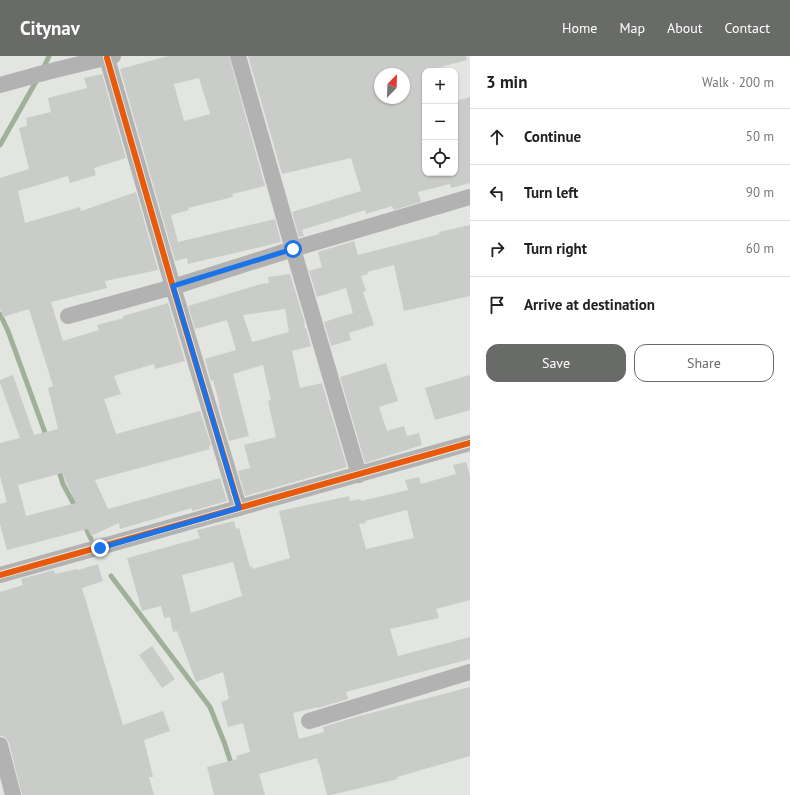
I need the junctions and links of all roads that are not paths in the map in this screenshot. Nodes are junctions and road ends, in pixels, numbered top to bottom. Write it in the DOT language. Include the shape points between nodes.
graph roads {
  1 [pos="238,56"];
  2 [pos="110,57"];
  3 [pos="0,85"];
  4 [pos="470,197"];
  5 [pos="293,249"];
  6 [pos="173,286"];
  7 [pos="68,316"];
  8 [pos="470,443"];
  9 [pos="359,475"];
  10 [pos="239,508"];
  11 [pos="0,575"];
  12 [pos="470,672"];
  13 [pos="309,721"];
  14 [pos="0,745"];
  15 [pos="13,795"];
  1 -- 5 [label="street"];
  2 -- 3 [label="street"];
  2 -- 6 [label="street"];
  4 -- 5 [label="street"];
  5 -- 6 [label="street"];
  5 -- 9 [label="street"];
  6 -- 7 [label="street"];
  6 -- 10 [label="street"];
  8 -- 9 [label="street"];
  9 -- 10 [label="street"];
  10 -- 11 [label="street"];
  12 -- 13 [label="street"];
  14 -- 15 [label="street"];
}
